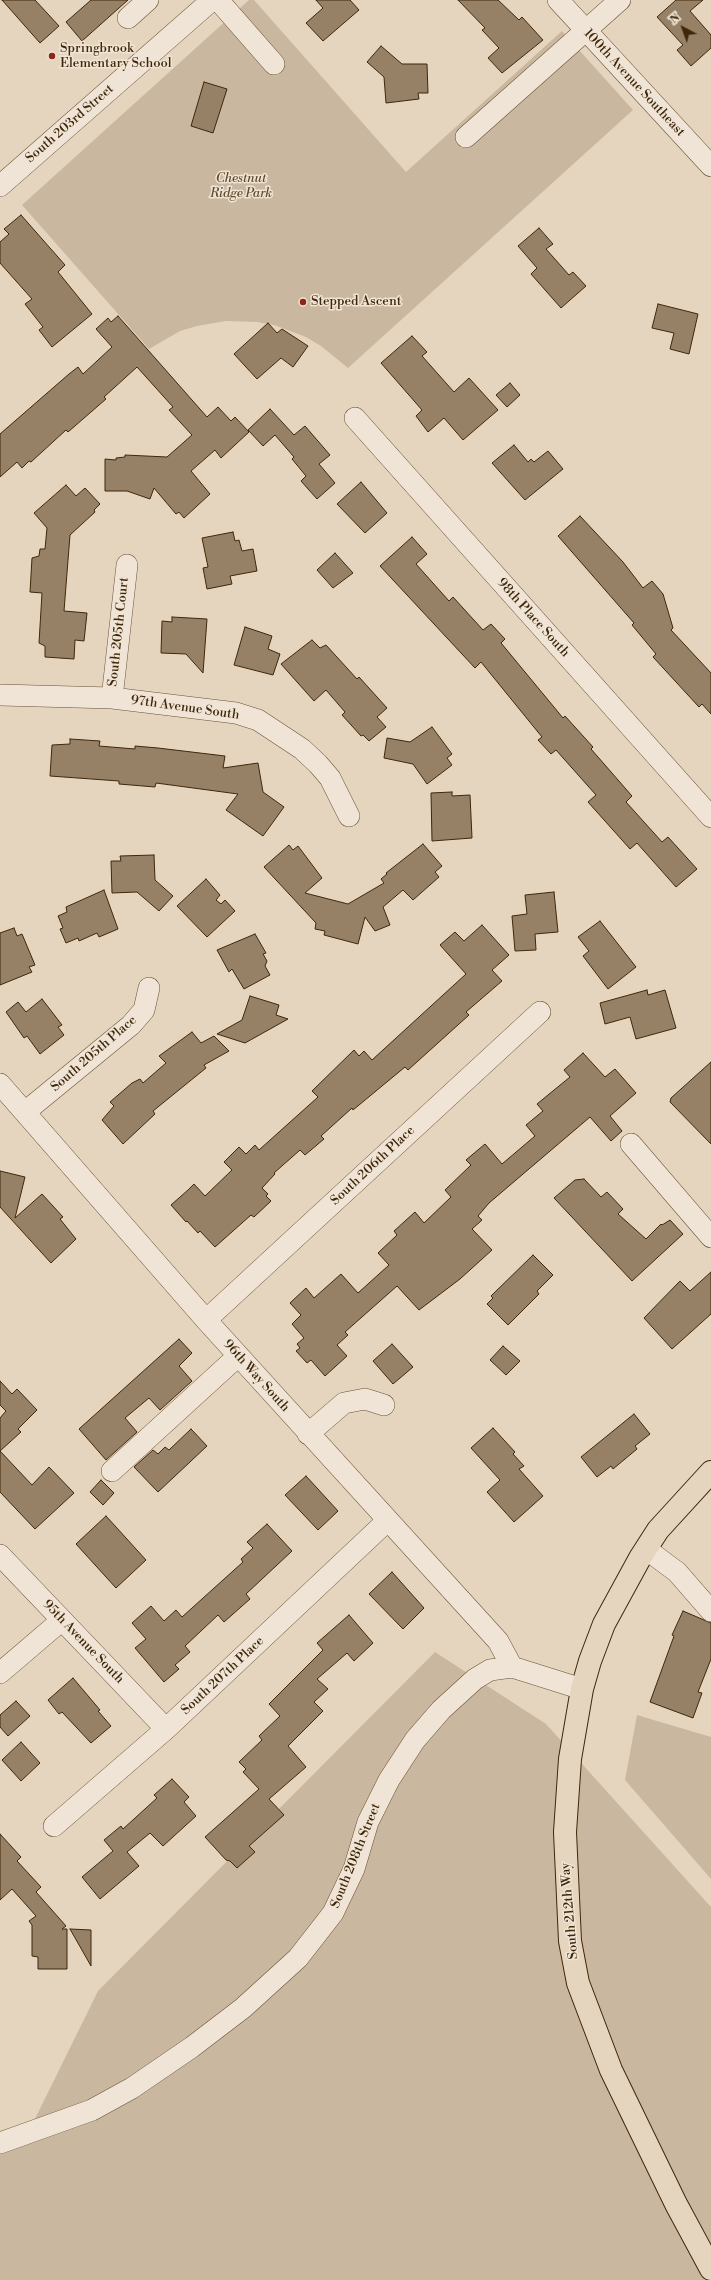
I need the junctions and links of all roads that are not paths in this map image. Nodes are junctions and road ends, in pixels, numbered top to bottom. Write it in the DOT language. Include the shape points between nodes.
graph roads {
  1 [pos="148,0"];
  2 [pos="212,0"];
  3 [pos="218,0"];
  4 [pos="558,0"];
  5 [pos="620,0"];
  6 [pos="128,18"];
  7 [pos="585,31"];
  8 [pos="274,64"];
  9 [pos="466,137"];
  10 [pos="711,166"];
  11 [pos="0,186"];
  12 [pos="355,418"];
  13 [pos="127,565"];
  14 [pos="0,695"];
  15 [pos="112,698"];
  16 [pos="349,816"];
  17 [pos="711,817"];
  18 [pos="149,988"];
  19 [pos="540,1012"];
  20 [pos="0,1084"];
  21 [pos="25,1112"];
  22 [pos="631,1144"];
  23 [pos="711,1237"];
  24 [pos="206,1320"];
  25 [pos="238,1356"];
  26 [pos="384,1405"];
  27 [pos="308,1434"];
  28 [pos="112,1471"];
  29 [pos="711,1472"];
  30 [pos="387,1521"];
  31 [pos="646,1549"];
  32 [pos="0,1555"];
  33 [pos="711,1611"];
  34 [pos="62,1620"];
  35 [pos="512,1667"];
  36 [pos="0,1673"];
  37 [pos="582,1689"];
  38 [pos="166,1730"];
  39 [pos="54,1826"];
  40 [pos="0,2142"];
  41 [pos="711,2269"];
  1 -- 6 [label="street"];
  2 -- 11 [label="street, South 203rd Street"];
  3 -- 8 [label="street"];
  4 -- 7 [label="street, 100th Avenue Southeast"];
  5 -- 7 [label="street"];
  7 -- 9 [label="street"];
  7 -- 10 [label="street, 100th Avenue Southeast"];
  12 -- 17 [label="street, 98th Place South"];
  13 -- 15 [label="street, South 205th Court"];
  14 -- 15 [label="street, 97th Avenue South"];
  15 -- 16 [label="street, 97th Avenue South" via="236,713 258,720 302,749 318,764 330,778"];
  18 -- 21 [label="street, South 205th Place" via="144,1010 130,1025"];
  19 -- 24 [label="street, South 206th Place"];
  20 -- 21 [label="street, 96th Way South"];
  21 -- 24 [label="street, 96th Way South"];
  22 -- 23 [label="street"];
  24 -- 25 [label="street, 96th Way South"];
  25 -- 27 [label="street, 96th Way South"];
  25 -- 28 [label="street"];
  26 -- 27 [label="street" via="365,1399 344,1403"];
  27 -- 30 [label="street, 96th Way South"];
  29 -- 31 [label="main road" via="658,1530"];
  30 -- 35 [label="street, 96th Way South" via="498,1641"];
  30 -- 38 [label="street, South 207th Place"];
  31 -- 33 [label="street" via="677,1572"];
  31 -- 37 [label="main road, South 212th Way" via="604,1624"];
  32 -- 34 [label="street, 95th Avenue South"];
  34 -- 36 [label="street"];
  34 -- 38 [label="street, 95th Avenue South"];
  35 -- 37 [label="street, South 208th Street"];
  35 -- 40 [label="street, South 208th Street" via="490,1670 475,1679 441,1710 415,1740 389,1780 368,1822 354,1869 333,1912 298,1958 243,2008 132,2088 92,2110"];
  37 -- 41 [label="main road, South 212th Way" via="570,1759 565,1832 570,1941 578,1983 611,2070"];
  38 -- 39 [label="street, South 207th Place"];
}
